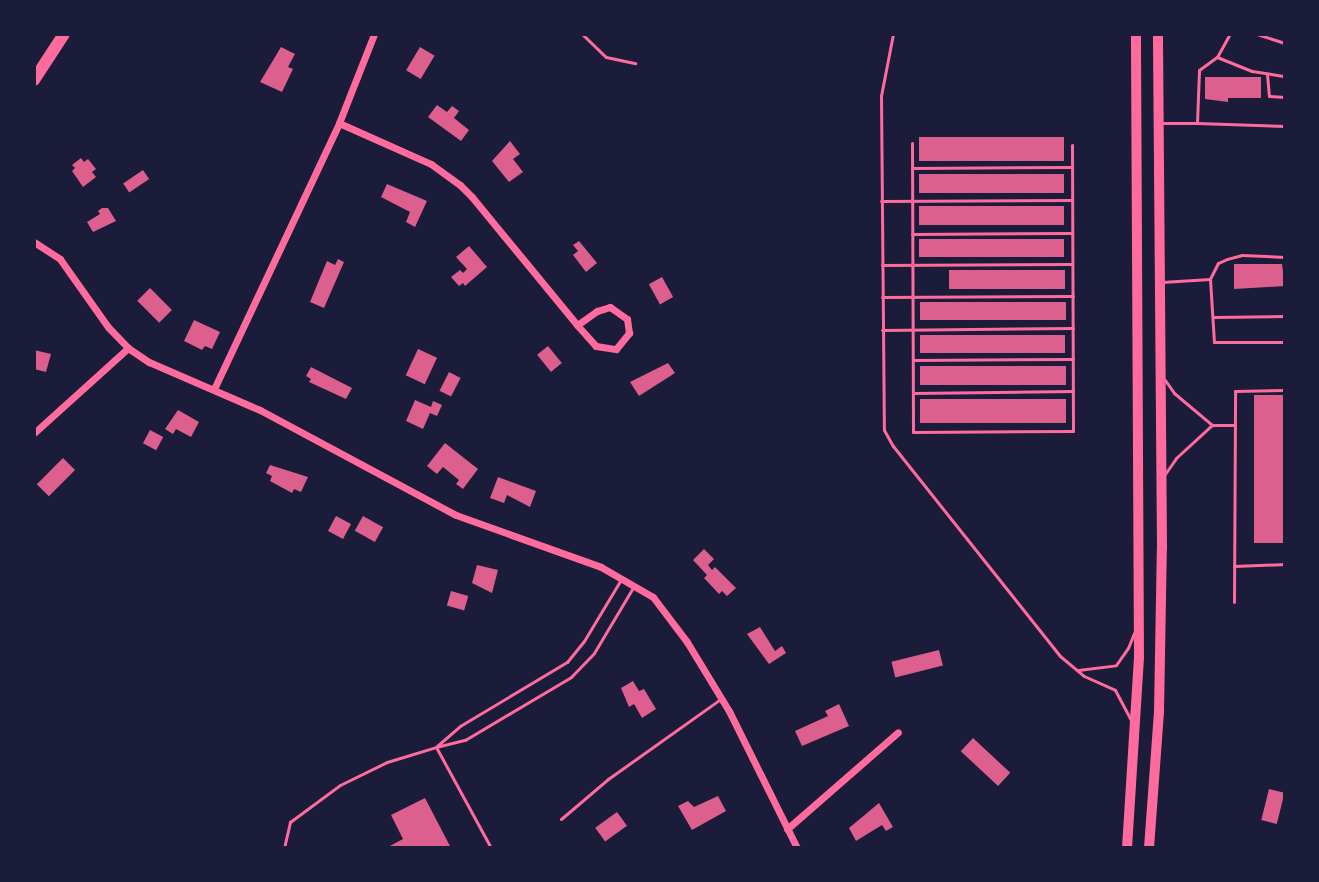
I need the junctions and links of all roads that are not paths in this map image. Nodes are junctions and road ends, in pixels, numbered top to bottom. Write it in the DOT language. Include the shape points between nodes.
graph roads {
  1 [pos="64,34"];
  2 [pos="374,34"];
  3 [pos="582,34"];
  4 [pos="893,34"];
  5 [pos="1136,34"];
  6 [pos="1158,34"];
  7 [pos="1230,34"];
  8 [pos="1257,34"];
  9 [pos="1285,43"];
  10 [pos="1217,57"];
  11 [pos="635,63"];
  12 [pos="1267,74"];
  13 [pos="1285,76"];
  14 [pos="34,80"];
  15 [pos="1285,97"];
  16 [pos="339,123"];
  17 [pos="1159,123"];
  18 [pos="1197,123"];
  19 [pos="1285,126"];
  20 [pos="912,143"];
  21 [pos="1072,145"];
  22 [pos="1072,167"];
  23 [pos="912,168"];
  24 [pos="1072,200"];
  25 [pos="881,201"];
  26 [pos="912,201"];
  27 [pos="1072,233"];
  28 [pos="912,234"];
  29 [pos="35,242"];
  30 [pos="1285,257"];
  31 [pos="1072,264"];
  32 [pos="882,265"];
  33 [pos="912,265"];
  34 [pos="1210,279"];
  35 [pos="1160,282"];
  36 [pos="1073,296"];
  37 [pos="882,297"];
  38 [pos="913,297"];
  39 [pos="1285,316"];
  40 [pos="1212,317"];
  41 [pos="577,325"];
  42 [pos="1073,328"];
  43 [pos="882,330"];
  44 [pos="913,330"];
  45 [pos="1285,342"];
  46 [pos="128,348"];
  47 [pos="1073,359"];
  48 [pos="913,360"];
  49 [pos="1161,374"];
  50 [pos="214,389"];
  51 [pos="1285,390"];
  52 [pos="1073,391"];
  53 [pos="913,393"];
  54 [pos="1212,425"];
  55 [pos="1235,425"];
  56 [pos="34,433"];
  57 [pos="1162,480"];
  58 [pos="1285,564"];
  59 [pos="1234,566"];
  60 [pos="622,577"];
  61 [pos="635,585"];
  62 [pos="1234,602"];
  63 [pos="1139,615"];
  64 [pos="1078,670"];
  65 [pos="722,698"];
  66 [pos="898,732"];
  67 [pos="1136,738"];
  68 [pos="436,747"];
  69 [pos="561,819"];
  70 [pos="787,829"];
  71 [pos="284,848"];
  72 [pos="491,848"];
  73 [pos="797,848"];
  74 [pos="1127,848"];
  75 [pos="1149,848"];
  1 -- 14 [label="highway"];
  2 -- 16 [label="street"];
  3 -- 11 [label="lane" via="606,57"];
  4 -- 25 [label="lane" via="881,91"];
  5 -- 63 [label="main road"];
  6 -- 17 [label="main road"];
  7 -- 10 [label="lane"];
  8 -- 9 [label="lane"];
  10 -- 12 [label="lane"];
  10 -- 18 [label="lane" via="1199,70"];
  12 -- 13 [label="lane"];
  12 -- 15 [label="lane" via="1269,96"];
  16 -- 41 [label="street" via="431,164 460,185"];
  16 -- 50 [label="street"];
  17 -- 18 [label="lane"];
  17 -- 35 [label="main road"];
  18 -- 19 [label="lane"];
  20 -- 23 [label="lane"];
  21 -- 22 [label="lane"];
  22 -- 23 [label="lane"];
  22 -- 24 [label="lane"];
  23 -- 26 [label="lane"];
  24 -- 26 [label="lane"];
  24 -- 27 [label="lane"];
  25 -- 26 [label="lane"];
  25 -- 32 [label="lane"];
  26 -- 28 [label="lane"];
  27 -- 28 [label="lane"];
  27 -- 31 [label="lane"];
  28 -- 33 [label="lane"];
  29 -- 46 [label="street" via="68,267"];
  30 -- 34 [label="lane" via="1227,259"];
  31 -- 33 [label="lane"];
  31 -- 36 [label="lane"];
  32 -- 33 [label="lane"];
  32 -- 37 [label="lane"];
  33 -- 38 [label="lane"];
  34 -- 35 [label="lane"];
  34 -- 40 [label="lane"];
  35 -- 49 [label="main road"];
  36 -- 38 [label="lane"];
  36 -- 42 [label="lane"];
  37 -- 38 [label="lane"];
  37 -- 43 [label="lane"];
  38 -- 44 [label="lane"];
  39 -- 40 [label="lane"];
  40 -- 45 [label="lane" via="1214,342"];
  41 -- 41 [label="street" via="610,307 627,319 629,333 616,349 602,349"];
  42 -- 44 [label="lane"];
  42 -- 47 [label="lane"];
  43 -- 44 [label="lane"];
  43 -- 64 [label="lane" via="883,422 889,442 1060,656"];
  44 -- 48 [label="lane"];
  46 -- 50 [label="street"];
  46 -- 56 [label="street"];
  47 -- 48 [label="lane"];
  47 -- 52 [label="lane"];
  48 -- 53 [label="lane"];
  49 -- 54 [label="lane" via="1174,393"];
  49 -- 57 [label="main road"];
  50 -- 60 [label="street" via="465,519"];
  51 -- 55 [label="lane" via="1235,391"];
  52 -- 53 [label="lane"];
  52 -- 53 [label="lane" via="1073,431 913,432"];
  54 -- 55 [label="lane"];
  54 -- 57 [label="lane" via="1176,458"];
  55 -- 59 [label="lane"];
  57 -- 75 [label="main road" via="1161,666"];
  58 -- 59 [label="lane"];
  59 -- 62 [label="lane"];
  60 -- 61 [label="street"];
  60 -- 68 [label="lane" via="567,662 460,726"];
  61 -- 65 [label="street" via="669,616"];
  61 -- 68 [label="lane" via="594,653 571,677 465,740"];
  63 -- 64 [label="lane" via="1132,641 1116,665"];
  63 -- 67 [label="main road"];
  64 -- 67 [label="lane" via="1120,695"];
  65 -- 69 [label="lane"];
  65 -- 70 [label="street"];
  66 -- 70 [label="street"];
  67 -- 74 [label="main road"];
  68 -- 71 [label="lane" via="387,762 340,785 290,822"];
  68 -- 72 [label="lane"];
  70 -- 73 [label="street"];
}
